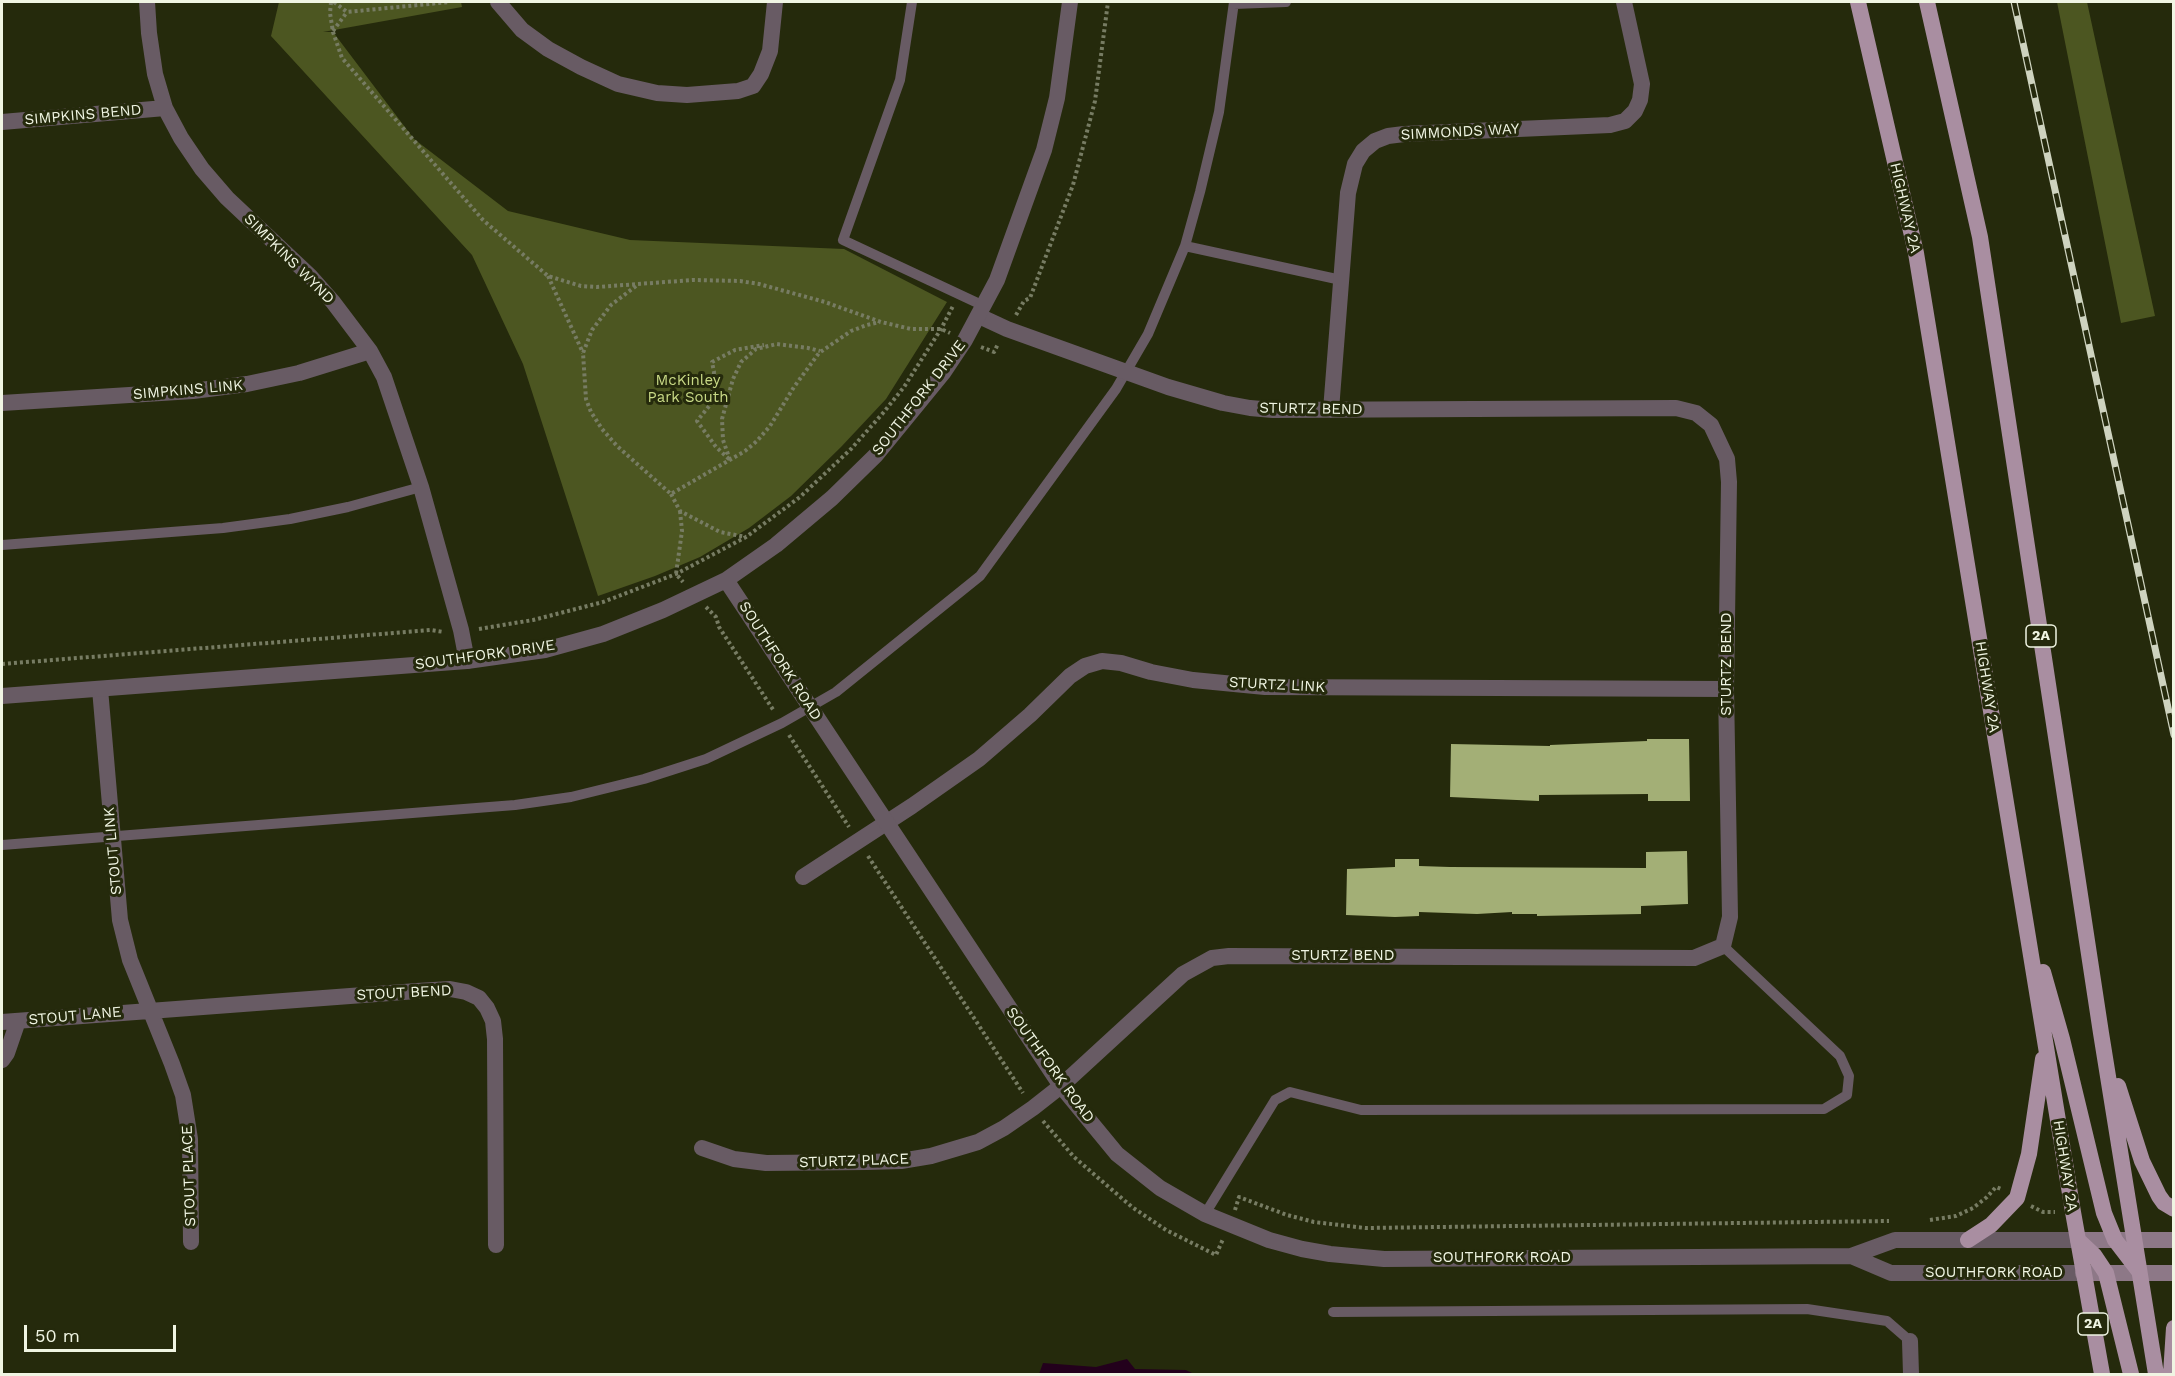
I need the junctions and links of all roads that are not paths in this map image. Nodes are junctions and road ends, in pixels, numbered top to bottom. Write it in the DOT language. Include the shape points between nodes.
graph roads {
  1 [pos="147,2"];
  2 [pos="498,2"];
  3 [pos="775,2"];
  4 [pos="912,2"];
  5 [pos="1070,2"];
  6 [pos="1286,2"];
  7 [pos="1624,2"];
  8 [pos="1858,2"];
  9 [pos="1926,2"];
  10 [pos="1234,3"];
  11 [pos="165,108"];
  12 [pos="2,122"];
  13 [pos="1185,246"];
  14 [pos="1341,280"];
  15 [pos="982,311"];
  16 [pos="370,351"];
  17 [pos="1126,372"];
  18 [pos="2,404"];
  19 [pos="1331,410"];
  20 [pos="420,487"];
  21 [pos="2,545"];
  22 [pos="726,580"];
  23 [pos="467,661"];
  24 [pos="100,688"];
  25 [pos="1726,688"];
  26 [pos="2,696"];
  27 [pos="811,708"];
  28 [pos="887,823"];
  29 [pos="112,838"];
  30 [pos="2,845"];
  31 [pos="803,877"];
  32 [pos="2023,903"];
  33 [pos="1723,946"];
  34 [pos="149,1010"];
  35 [pos="10,1021"];
  36 [pos="2101,1033"];
  37 [pos="2045,1043"];
  38 [pos="2,1060"];
  39 [pos="1061,1086"];
  40 [pos="702,1148"];
  41 [pos="2174,1209"];
  42 [pos="1205,1214"];
  43 [pos="1968,1239"];
  44 [pos="2078,1239"];
  45 [pos="2115,1239"];
  46 [pos="2135,1239"];
  47 [pos="2174,1239"];
  48 [pos="191,1242"];
  49 [pos="496,1245"];
  50 [pos="1851,1256"];
  51 [pos="2083,1273"];
  52 [pos="2106,1273"];
  53 [pos="2141,1273"];
  54 [pos="2174,1273"];
  55 [pos="1333,1312"];
  56 [pos="2174,1328"];
  57 [pos="1910,1341"];
  58 [pos="1911,1374"];
  59 [pos="2102,1374"];
  60 [pos="2131,1374"];
  61 [pos="2156,1374"];
  62 [pos="2172,1374"];
  1 -- 11 [label="street, SIMPKINS WYND" via="152,54"];
  2 -- 3 [label="street" via="522,30 581,67 618,84 687,95 753,86 770,51"];
  4 -- 15 [label="lane" via="900,80 843,240 959,294"];
  5 -- 15 [label="street, SOUTHFORK DRIVE" via="1057,98 1044,150"];
  6 -- 10 [label="lane"];
  7 -- 14 [label="street, SIMMONDS WAY" via="1642,84 1635,111 1610,125 1404,134 1375,141 1363,151 1351,178"];
  8 -- 32 [label="main road, HIGHWAY 2A / 2A" via="1916,253"];
  9 -- 36 [label="main road, 2A" via="1980,237"];
  10 -- 13 [label="lane" via="1219,112"];
  11 -- 12 [label="street, SIMPKINS BEND"];
  11 -- 16 [label="street, SIMPKINS WYND" via="202,169 226,198 310,276"];
  13 -- 14 [label="lane"];
  13 -- 17 [label="lane" via="1148,334"];
  14 -- 19 [label="street, SIMMONDS WAY"];
  15 -- 17 [label="street, STURTZ BEND" via="1007,329"];
  15 -- 22 [label="street, SOUTHFORK DRIVE" via="943,373 876,455 776,545"];
  16 -- 18 [label="street, SIMPKINS LINK" via="248,384"];
  16 -- 20 [label="street, SIMPKINS WYND" via="393,400"];
  17 -- 19 [label="street, STURTZ BEND" via="1222,403 1273,410"];
  17 -- 27 [label="lane" via="980,576"];
  19 -- 25 [label="street, STURTZ BEND" via="1676,408 1696,413 1711,425 1727,459"];
  20 -- 21 [label="lane" via="348,507 268,522"];
  20 -- 23 [label="street, SIMPKINS WYND"];
  22 -- 23 [label="street, SOUTHFORK DRIVE" via="674,606 603,633 545,650"];
  22 -- 27 [label="street, SOUTHFORK ROAD"];
  23 -- 24 [label="street, SOUTHFORK DRIVE"];
  24 -- 26 [label="street, SOUTHFORK DRIVE"];
  24 -- 29 [label="street, STOUT LINK"];
  25 -- 28 [label="street, STURTZ LINK" via="1275,687 1193,680 1102,661 1070,676 979,759"];
  25 -- 33 [label="street, STURTZ BEND" via="1730,917"];
  27 -- 28 [label="street, SOUTHFORK ROAD"];
  27 -- 29 [label="lane" via="706,759 571,797"];
  28 -- 31 [label="street, STURTZ LINK"];
  28 -- 39 [label="street, SOUTHFORK ROAD"];
  29 -- 30 [label="lane"];
  29 -- 34 [label="street, STOUT LINK" via="120,920"];
  32 -- 37 [label="main road, HIGHWAY 2A / 2A"];
  32 -- 45 [label="main road" via="2062,1039 2104,1213"];
  33 -- 39 [label="street, STURTZ BEND" via="1694,958 1212,958 1183,974"];
  33 -- 42 [label="lane" via="1840,1056 1849,1076 1847,1095 1824,1109 1361,1110 1290,1092 1275,1100"];
  34 -- 35 [label="street, STOUT LANE"];
  34 -- 48 [label="street, STOUT PLACE" via="172,1064 187,1117"];
  34 -- 49 [label="street, STOUT BEND" via="450,989 478,998 493,1021 495,1039"];
  35 -- 38 [label="street" via="7,1053"];
  36 -- 41 [label="main road" via="2142,1161 2159,1196"];
  36 -- 46 [label="main road, 2A"];
  37 -- 43 [label="main road" via="2029,1154 2017,1198 1991,1225"];
  37 -- 44 [label="main road, HIGHWAY 2A / 2A"];
  39 -- 40 [label="street, STURTZ PLACE" via="995,1133 931,1156 879,1162 766,1163 734,1159"];
  39 -- 42 [label="street, SOUTHFORK ROAD" via="1124,1161"];
  42 -- 50 [label="street, SOUTHFORK ROAD" via="1302,1249 1384,1259"];
  43 -- 44 [label="street, SOUTHFORK ROAD"];
  43 -- 50 [label="street, SOUTHFORK ROAD" via="1896,1239"];
  44 -- 45 [label="main road, SOUTHFORK ROAD"];
  44 -- 51 [label="main road, HIGHWAY 2A / 2A"];
  44 -- 52 [label="main road"];
  45 -- 46 [label="main road, SOUTHFORK ROAD"];
  45 -- 53 [label="main road"];
  46 -- 47 [label="main road, SOUTHFORK ROAD"];
  46 -- 53 [label="main road, 2A"];
  50 -- 51 [label="street, SOUTHFORK ROAD" via="1891,1273"];
  51 -- 52 [label="main road, SOUTHFORK ROAD"];
  51 -- 59 [label="main road, HIGHWAY 2A / 2A"];
  52 -- 53 [label="main road, SOUTHFORK ROAD"];
  52 -- 60 [label="main road"];
  53 -- 54 [label="main road, SOUTHFORK ROAD"];
  53 -- 61 [label="main road, 2A"];
  55 -- 57 [label="lane" via="1807,1309 1887,1321"];
  56 -- 62 [label="main road"];
  57 -- 58 [label="street"];
}
